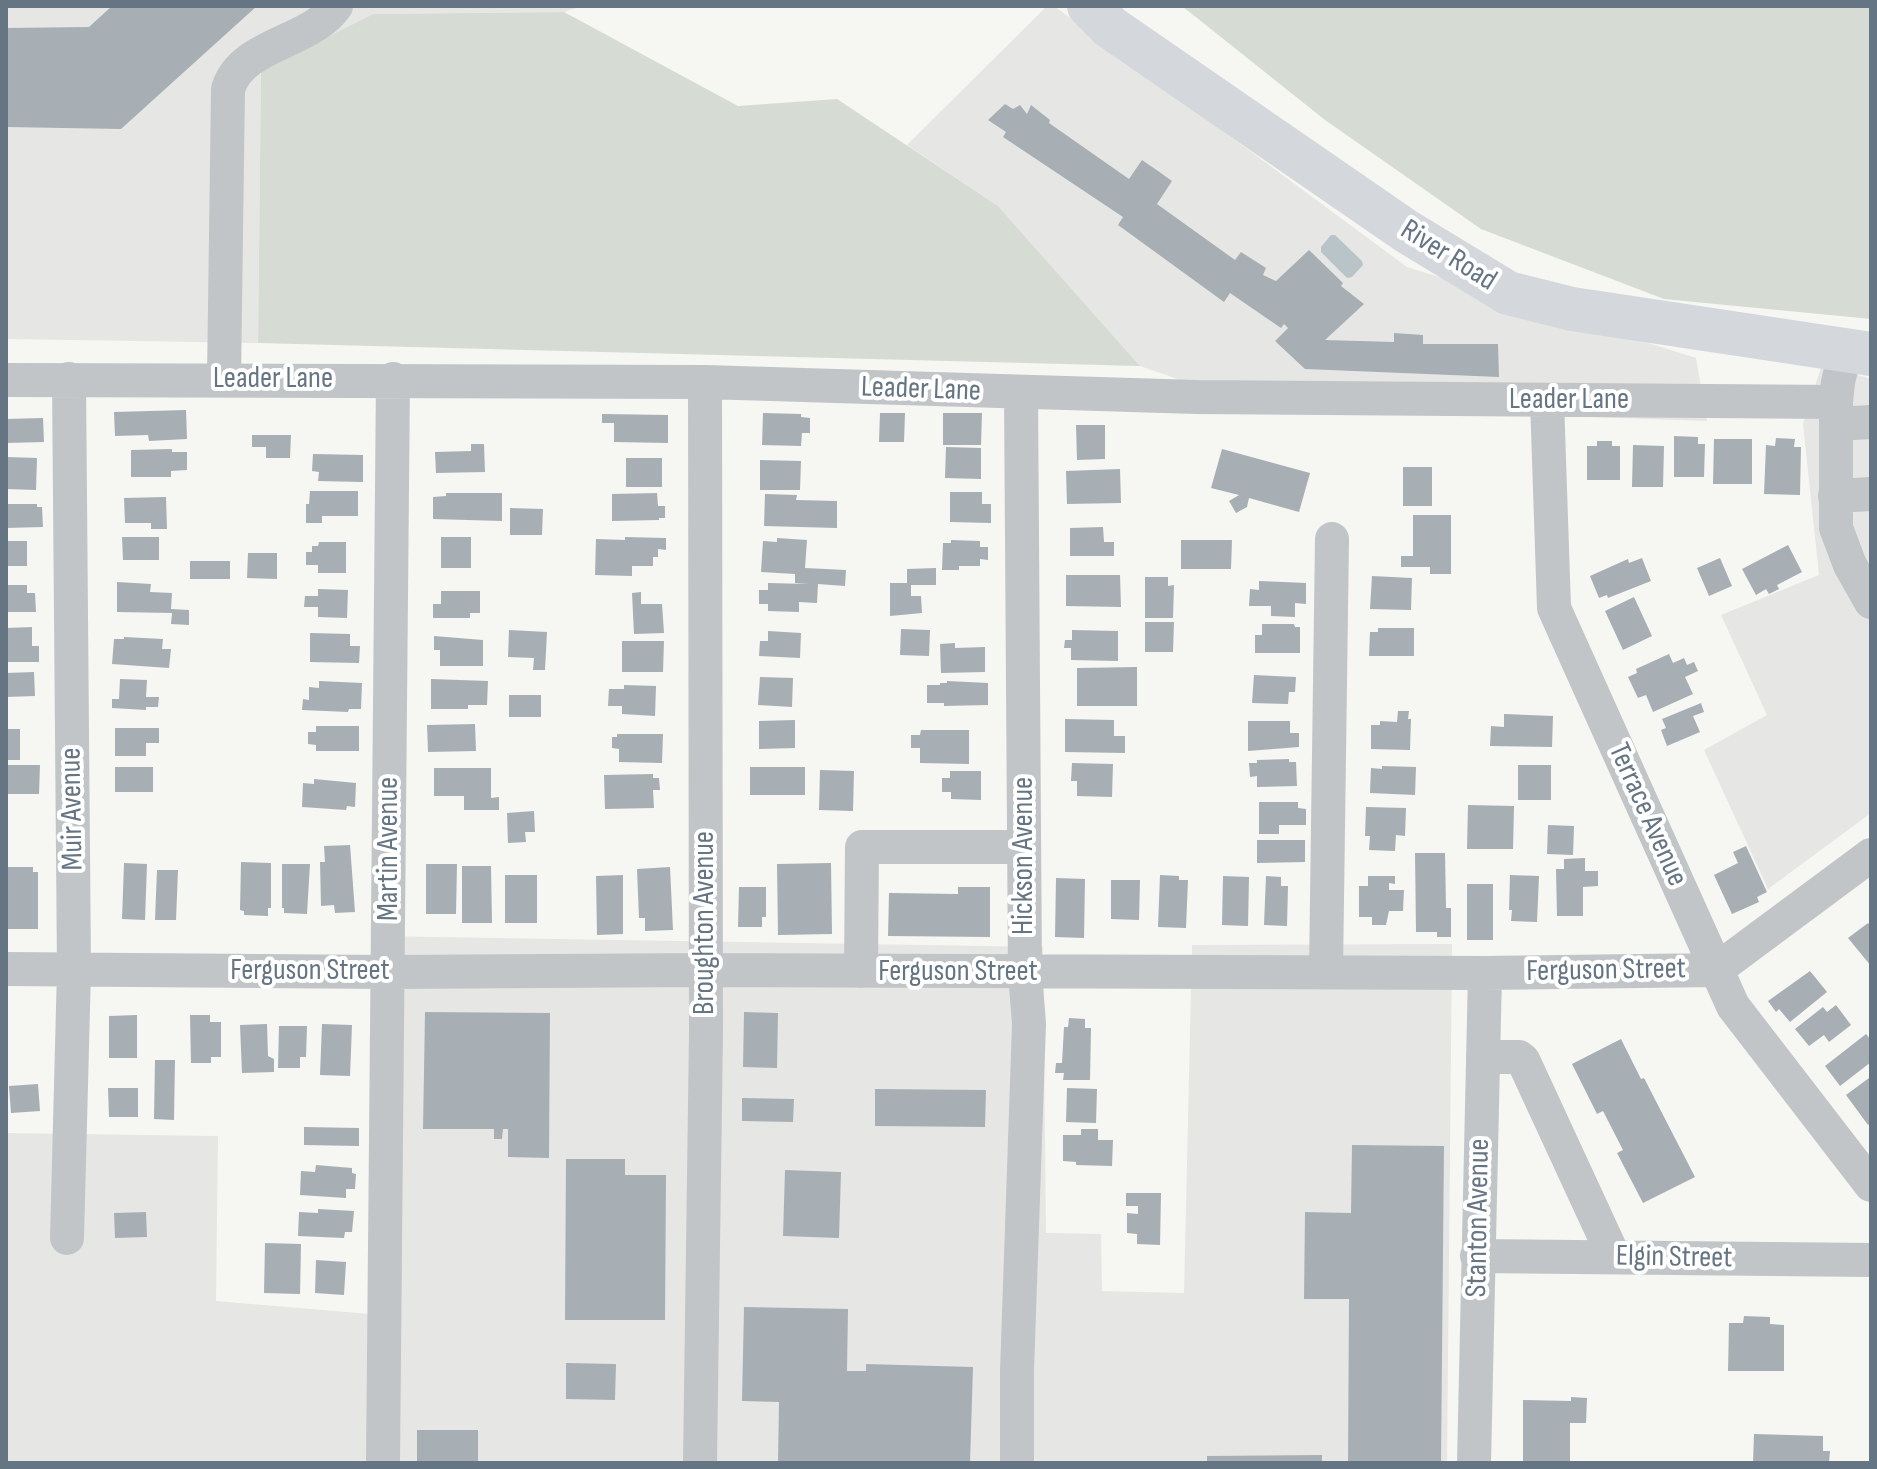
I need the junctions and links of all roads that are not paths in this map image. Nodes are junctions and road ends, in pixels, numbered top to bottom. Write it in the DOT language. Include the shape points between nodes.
graph roads {
  1 [pos="336,6"];
  2 [pos="1089,6"];
  3 [pos="1858,351"];
  4 [pos="69,379"];
  5 [pos="224,379"];
  6 [pos="393,379"];
  7 [pos="6,380"];
  8 [pos="705,382"];
  9 [pos="1021,393"];
  10 [pos="1547,400"];
  11 [pos="1836,413"];
  12 [pos="1871,422"];
  13 [pos="1871,494"];
  14 [pos="1835,496"];
  15 [pos="1332,539"];
  16 [pos="1871,602"];
  17 [pos="1024,847"];
  18 [pos="1866,871"];
  19 [pos="6,969"];
  20 [pos="74,970"];
  21 [pos="704,970"];
  22 [pos="1716,970"];
  23 [pos="861,971"];
  24 [pos="1326,971"];
  25 [pos="388,972"];
  26 [pos="1025,973"];
  27 [pos="1485,973"];
  28 [pos="1483,1057"];
  29 [pos="1871,1185"];
  30 [pos="67,1238"];
  31 [pos="1477,1256"];
  32 [pos="1614,1257"];
  33 [pos="1871,1260"];
  34 [pos="383,1463"];
  35 [pos="700,1463"];
  36 [pos="1017,1463"];
  37 [pos="1474,1463"];
  1 -- 5 [label="street" via="323,19 242,64 231,79"];
  2 -- 3 [label="main road, River Road" via="1110,27 1406,231 1508,293 1572,309"];
  3 -- 11 [label="street" via="1838,382"];
  4 -- 5 [label="street, Leader Lane"];
  4 -- 7 [label="street, Leader Lane"];
  4 -- 20 [label="street, Muir Avenue"];
  5 -- 6 [label="street, Leader Lane"];
  6 -- 8 [label="street, Leader Lane"];
  6 -- 25 [label="street, Martin Avenue"];
  8 -- 9 [label="street, Leader Lane"];
  8 -- 21 [label="street, Broughton Avenue"];
  9 -- 10 [label="street, Leader Lane"];
  9 -- 17 [label="street, Hickson Avenue"];
  10 -- 11 [label="street, Leader Lane"];
  10 -- 22 [label="street, Terrace Avenue" via="1554,608"];
  11 -- 12 [label="street, Leader Lane"];
  11 -- 14 [label="street"];
  13 -- 14 [label="street"];
  14 -- 16 [label="street" via="1842,548"];
  15 -- 24 [label="street"];
  17 -- 23 [label="street" via="862,847"];
  17 -- 26 [label="street, Hickson Avenue"];
  18 -- 22 [label="street, Ferguson Street"];
  19 -- 20 [label="street, Ferguson Street"];
  20 -- 25 [label="street, Ferguson Street"];
  20 -- 30 [label="street, Muir Avenue"];
  21 -- 23 [label="street, Ferguson Street"];
  21 -- 25 [label="street, Ferguson Street"];
  21 -- 35 [label="street, Broughton Avenue"];
  22 -- 27 [label="street, Ferguson Street"];
  22 -- 29 [label="street, Terrace Avenue" via="1733,1006"];
  23 -- 26 [label="street, Ferguson Street"];
  24 -- 26 [label="street, Ferguson Street"];
  24 -- 27 [label="street, Ferguson Street"];
  25 -- 34 [label="street, Martin Avenue"];
  26 -- 36 [label="street, Hickson Avenue" via="1029,1024"];
  27 -- 28 [label="street, Stanton Avenue"];
  28 -- 31 [label="street, Stanton Avenue"];
  28 -- 32 [label="street" via="1523,1060"];
  31 -- 32 [label="street, Elgin Street"];
  31 -- 37 [label="street, Stanton Avenue"];
  32 -- 33 [label="street, Elgin Street"];
}
